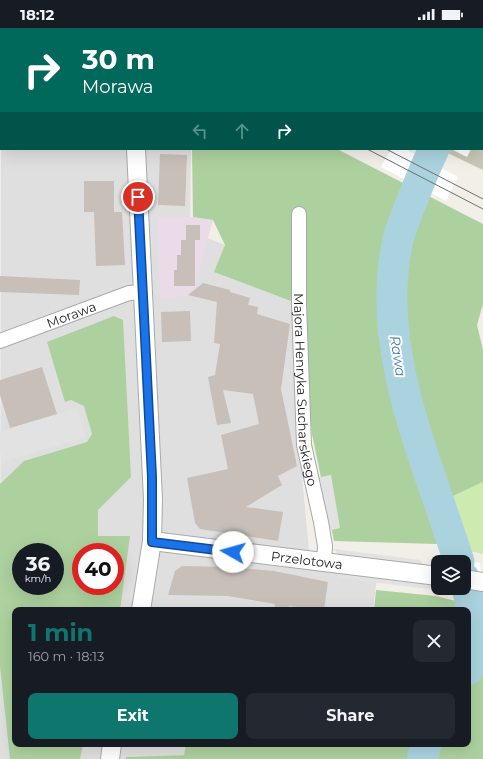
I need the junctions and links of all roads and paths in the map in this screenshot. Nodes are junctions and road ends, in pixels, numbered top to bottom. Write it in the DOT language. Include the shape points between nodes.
graph roads {
  1 [pos="136,150"];
  2 [pos="299,214"];
  3 [pos="143,292"];
  4 [pos="0,341"];
  5 [pos="152,542"];
  6 [pos="324,562"];
  7 [pos="431,575"];
  8 [pos="471,580"];
  9 [pos="483,582"];
  10 [pos="141,607"];
  11 [pos="112,747"];
  12 [pos="110,759"];
  1 -- 3 [label="street"];
  2 -- 6 [label="street, Majora Henryka Sucharskiego" via="304,445 321,522 325,546"];
  3 -- 4 [label="street, Morawa" via="129,293"];
  3 -- 5 [label="street" via="152,477"];
  5 -- 6 [label="street, Przelotowa"];
  5 -- 10 [label="street"];
  6 -- 7 [label="street, Przelotowa"];
  8 -- 9 [label="street"];
  11 -- 12 [label="street"];
}
